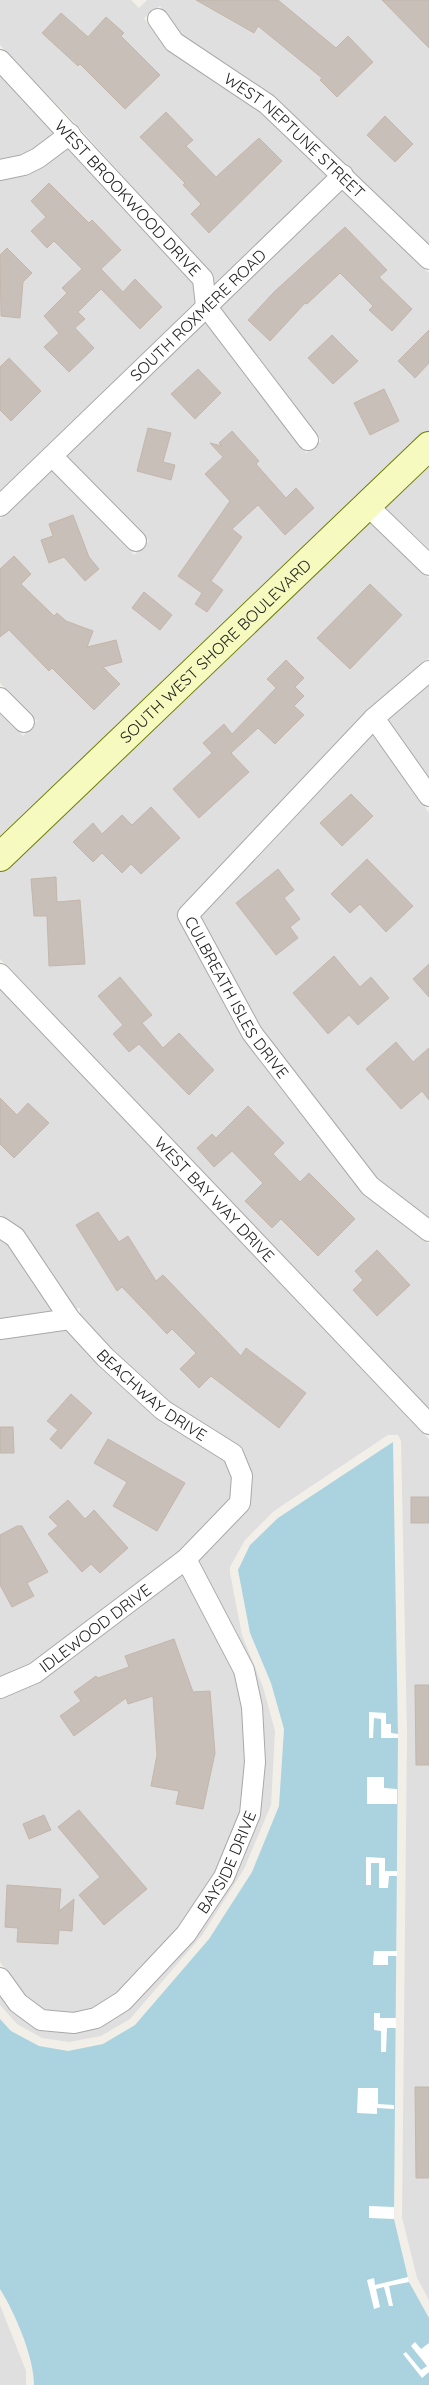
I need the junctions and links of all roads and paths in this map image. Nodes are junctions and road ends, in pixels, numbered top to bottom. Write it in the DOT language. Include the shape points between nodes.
graph roads {
  1 [pos="158,19"];
  2 [pos="0,60"];
  3 [pos="70,134"];
  4 [pos="0,170"];
  5 [pos="343,175"];
  6 [pos="429,259"];
  7 [pos="206,306"];
  8 [pos="308,440"];
  9 [pos="429,446"];
  10 [pos="52,456"];
  11 [pos="367,505"];
  12 [pos="0,506"];
  13 [pos="136,541"];
  14 [pos="429,565"];
  15 [pos="429,670"];
  16 [pos="0,698"];
  17 [pos="374,718"];
  18 [pos="24,722"];
  19 [pos="429,796"];
  20 [pos="0,858"];
  21 [pos="0,974"];
  22 [pos="0,1227"];
  23 [pos="429,1230"];
  24 [pos="70,1319"];
  25 [pos="0,1329"];
  26 [pos="429,1424"];
  27 [pos="186,1559"];
  28 [pos="0,1688"];
  29 [pos="0,1978"];
  1 -- 5 [label="street, WEST NEPTUNE STREET" via="174,42 267,104"];
  2 -- 3 [label="street, WEST BROOKWOOD DRIVE"];
  3 -- 4 [label="street" via="38,158"];
  3 -- 7 [label="street, WEST BROOKWOOD DRIVE" via="203,279"];
  5 -- 6 [label="street, WEST NEPTUNE STREET"];
  5 -- 7 [label="street, SOUTH ROXMERE ROAD"];
  7 -- 8 [label="street"];
  7 -- 10 [label="street, SOUTH ROXMERE ROAD"];
  9 -- 11 [label="street, SOUTH WEST SHORE BOULEVARD"];
  10 -- 12 [label="street, SOUTH ROXMERE ROAD"];
  10 -- 13 [label="street"];
  11 -- 14 [label="street"];
  11 -- 20 [label="street, SOUTH WEST SHORE BOULEVARD"];
  15 -- 17 [label="street"];
  16 -- 18 [label="street"];
  17 -- 19 [label="street"];
  17 -- 23 [label="street, CULBREATH ISLES DRIVE" via="188,915 252,1033 370,1186"];
  21 -- 26 [label="street, WEST BAY WAY DRIVE"];
  22 -- 24 [label="street, BEACHWAY DRIVE" via="15,1237"];
  24 -- 25 [label="street"];
  24 -- 27 [label="street, BEACHWAY DRIVE" via="105,1357 163,1410 233,1454 242,1476 240,1503"];
  27 -- 28 [label="street, IDLEWOOD DRIVE" via="35,1673"];
  27 -- 29 [label="street, BAYSIDE DRIVE" via="244,1670 252,1707 256,1762 250,1814 224,1877 186,1934 123,2001 96,2018 74,2023 41,2020 18,2003"];
}
